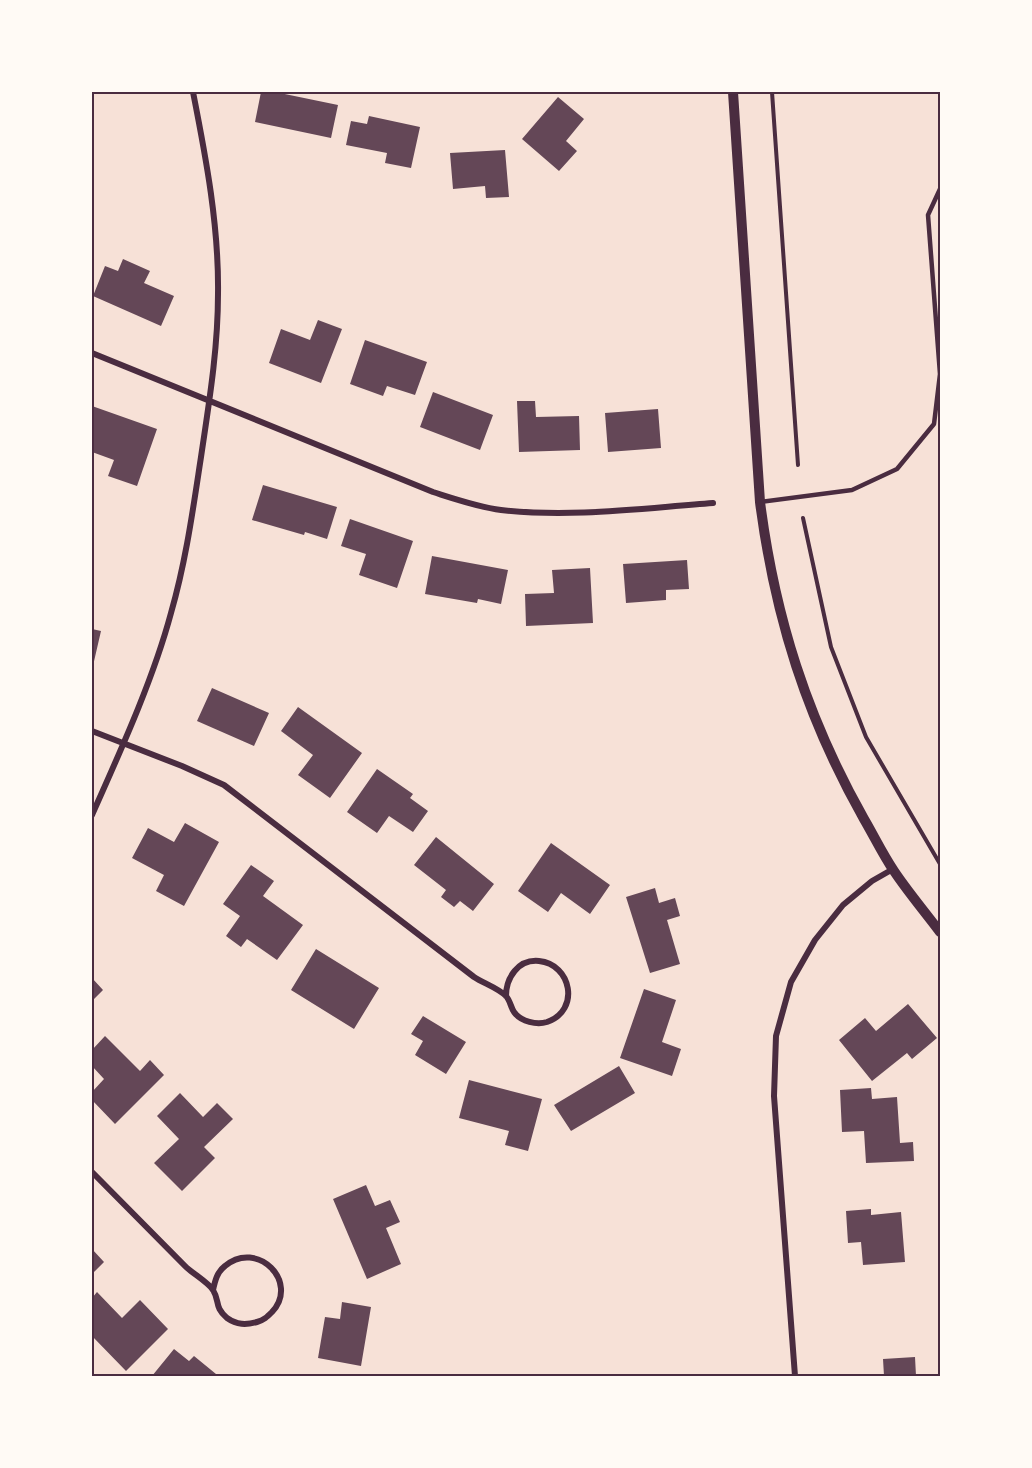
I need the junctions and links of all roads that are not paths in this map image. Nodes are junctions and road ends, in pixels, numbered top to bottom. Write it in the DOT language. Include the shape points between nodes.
graph roads {
  1 [pos="193,92"];
  2 [pos="733,92"];
  3 [pos="940,189"];
  4 [pos="92,353"];
  5 [pos="209,400"];
  6 [pos="760,502"];
  7 [pos="713,503"];
  8 [pos="92,731"];
  9 [pos="123,742"];
  10 [pos="92,815"];
  11 [pos="893,869"];
  12 [pos="940,932"];
  13 [pos="506,996"];
  14 [pos="92,1172"];
  15 [pos="213,1290"];
  16 [pos="795,1377"];
  1 -- 5 [label="street" via="216,232 218,293"];
  2 -- 6 [label="street"];
  3 -- 6 [label="lane" via="928,215 940,374 934,424 897,469 852,490"];
  4 -- 5 [label="street"];
  5 -- 7 [label="street" via="434,492 498,509 566,513"];
  5 -- 9 [label="street" via="187,552 171,614"];
  6 -- 11 [label="street" via="784,633 813,716 850,795"];
  8 -- 9 [label="street"];
  9 -- 10 [label="street"];
  9 -- 13 [label="street" via="224,785 474,977"];
  11 -- 12 [label="street"];
  11 -- 16 [label="street" via="843,905 815,940 791,982 776,1036 774,1096"];
  13 -- 13 [label="street" via="515,1014 531,1023 545,1022 563,1010 569,986 562,971 548,962 534,960 517,967 508,979"];
  14 -- 15 [label="street"];
  15 -- 15 [label="street" via="222,1314 248,1325 264,1320 277,1307 281,1287 271,1267 253,1258 242,1258 222,1268"];
}
